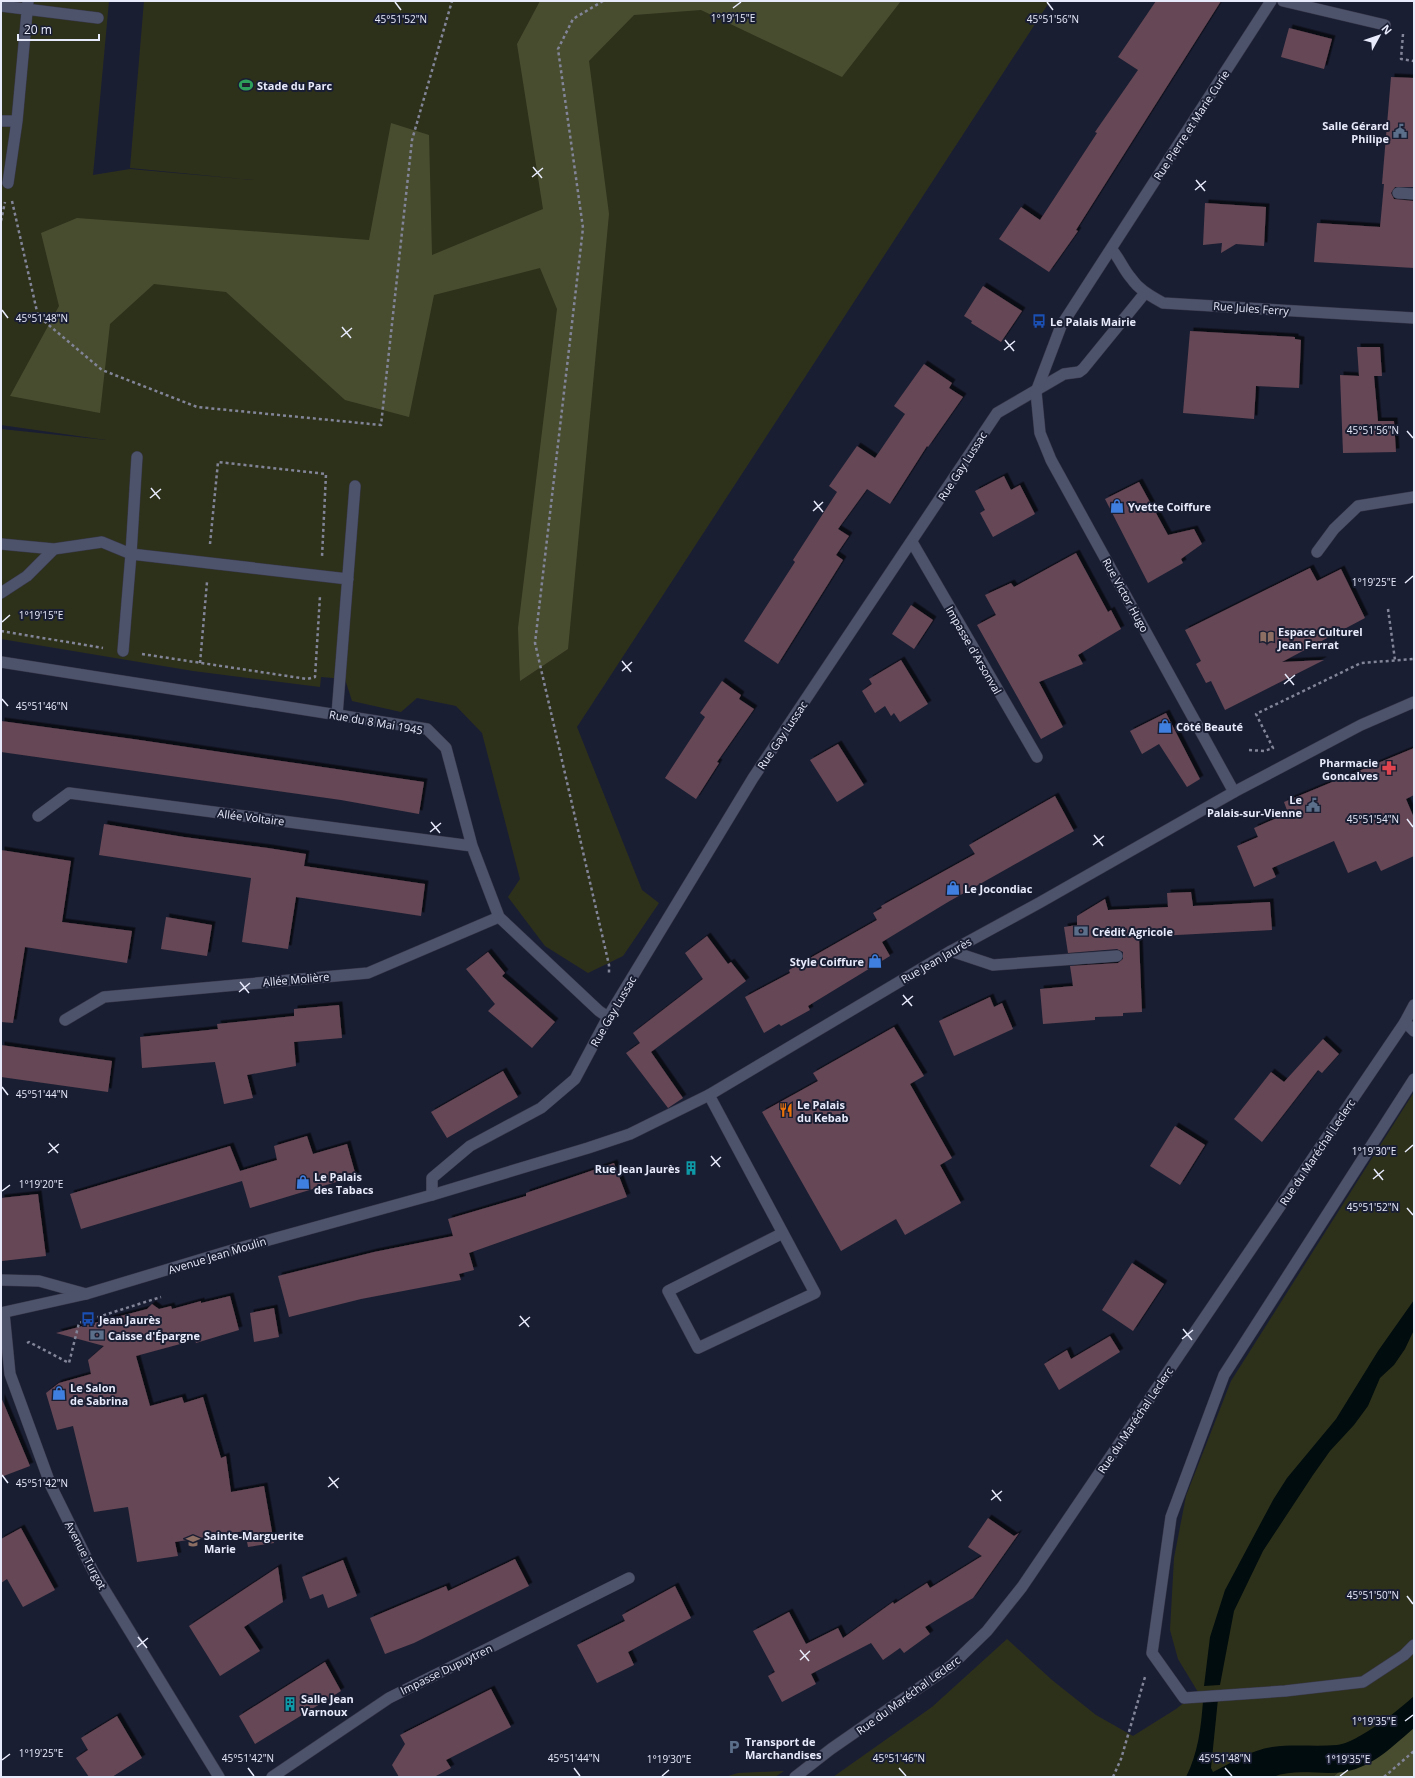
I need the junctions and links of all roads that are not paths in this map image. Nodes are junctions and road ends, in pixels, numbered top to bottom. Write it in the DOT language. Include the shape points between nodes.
graph roads {
  1 [pos="1272,1"];
  2 [pos="1283,1"];
  3 [pos="28,5"];
  4 [pos="1,6"];
  5 [pos="98,18"];
  6 [pos="1385,25"];
  7 [pos="1,121"];
  8 [pos="17,121"];
  9 [pos="8,183"];
  10 [pos="1398,193"];
  11 [pos="1414,194"];
  12 [pos="1112,250"];
  13 [pos="1146,293"];
  14 [pos="1414,318"];
  15 [pos="1036,392"];
  16 [pos="137,457"];
  17 [pos="355,486"];
  18 [pos="1414,497"];
  19 [pos="912,542"];
  20 [pos="1,544"];
  21 [pos="54,549"];
  22 [pos="1317,552"];
  23 [pos="131,554"];
  24 [pos="348,579"];
  25 [pos="1,593"];
  26 [pos="123,651"];
  27 [pos="1,662"];
  28 [pos="1414,702"];
  29 [pos="337,715"];
  30 [pos="1037,757"];
  31 [pos="1234,792"];
  32 [pos="38,816"];
  33 [pos="472,846"];
  34 [pos="499,917"];
  35 [pos="951,951"];
  36 [pos="1117,956"];
  37 [pos="1414,1005"];
  38 [pos="608,1017"];
  39 [pos="65,1020"];
  40 [pos="1405,1022"];
  41 [pos="1414,1031"];
  42 [pos="1414,1079"];
  43 [pos="709,1095"];
  44 [pos="432,1195"];
  45 [pos="783,1233"];
  46 [pos="1,1280"];
  47 [pos="86,1294"];
  48 [pos="3,1313"];
  49 [pos="629,1578"];
  50 [pos="1414,1645"];
  51 [pos="219,1777"];
  52 [pos="272,1777"];
  53 [pos="795,1777"];
  1 -- 12 [label="street, Rue Pierre et Marie Curie"];
  2 -- 6 [label="street"];
  3 -- 4 [label="street"];
  3 -- 5 [label="street"];
  3 -- 8 [label="street"];
  7 -- 8 [label="street"];
  8 -- 9 [label="street"];
  10 -- 11 [label="street"];
  12 -- 13 [label="street, Rue Jules Ferry" via="1131,278"];
  12 -- 15 [label="street" via="1061,326"];
  13 -- 14 [label="street, Rue Jules Ferry" via="1163,303"];
  13 -- 15 [label="street, Rue Gay Lussac" via="1083,369 1064,374"];
  15 -- 19 [label="street, Rue Gay Lussac" via="997,413"];
  15 -- 31 [label="street, Rue Victor Hugo" via="1040,433 1051,460"];
  16 -- 23 [label="street"];
  17 -- 24 [label="street"];
  18 -- 22 [label="street" via="1358,506 1334,529"];
  19 -- 30 [label="street, Impasse d'Arsonval"];
  19 -- 38 [label="street, Rue Gay Lussac" via="753,778"];
  20 -- 21 [label="street"];
  21 -- 23 [label="street" via="102,542"];
  21 -- 25 [label="street" via="27,576"];
  23 -- 24 [label="street"];
  23 -- 26 [label="street"];
  24 -- 29 [label="street"];
  27 -- 29 [label="street, Rue du 8 Mai 1945"];
  28 -- 31 [label="street, Rue Jean Jaurès" via="1360,725"];
  29 -- 33 [label="street, Rue du 8 Mai 1945" via="427,729 446,748"];
  31 -- 35 [label="street, Rue Jean Jaurès"];
  32 -- 33 [label="street, Allée Voltaire" via="69,793"];
  33 -- 34 [label="street, Rue du 8 Mai 1945"];
  34 -- 38 [label="street, Rue du 8 Mai 1945"];
  34 -- 39 [label="street, Allée Molière" via="368,973 104,997"];
  35 -- 36 [label="street" via="993,966"];
  35 -- 43 [label="street, Rue Jean Jaurès"];
  37 -- 40 [label="street, Rue du Maréchal Leclerc"];
  38 -- 44 [label="street, Rue Gay Lussac" via="575,1079 541,1108 470,1146 432,1178"];
  40 -- 41 [label="street"];
  40 -- 53 [label="street, Rue du Maréchal Leclerc" via="1022,1587 991,1626 952,1665"];
  42 -- 50 [label="street" via="1224,1375 1171,1517 1152,1653 1184,1698 1285,1691 1363,1682 1404,1655"];
  43 -- 44 [label="street, Rue Jean Jaurès" via="630,1134"];
  43 -- 45 [label="street"];
  44 -- 47 [label="street, Avenue Jean Moulin" via="229,1251"];
  45 -- 45 [label="street" via="815,1292 698,1348 668,1291"];
  46 -- 47 [label="street" via="39,1281"];
  47 -- 48 [label="street, Avenue Jean Moulin"];
  48 -- 51 [label="street, Avenue Turgot" via="10,1374 51,1486 93,1571"];
  49 -- 52 [label="street, Impasse Dupuytren" via="389,1698"];
}
